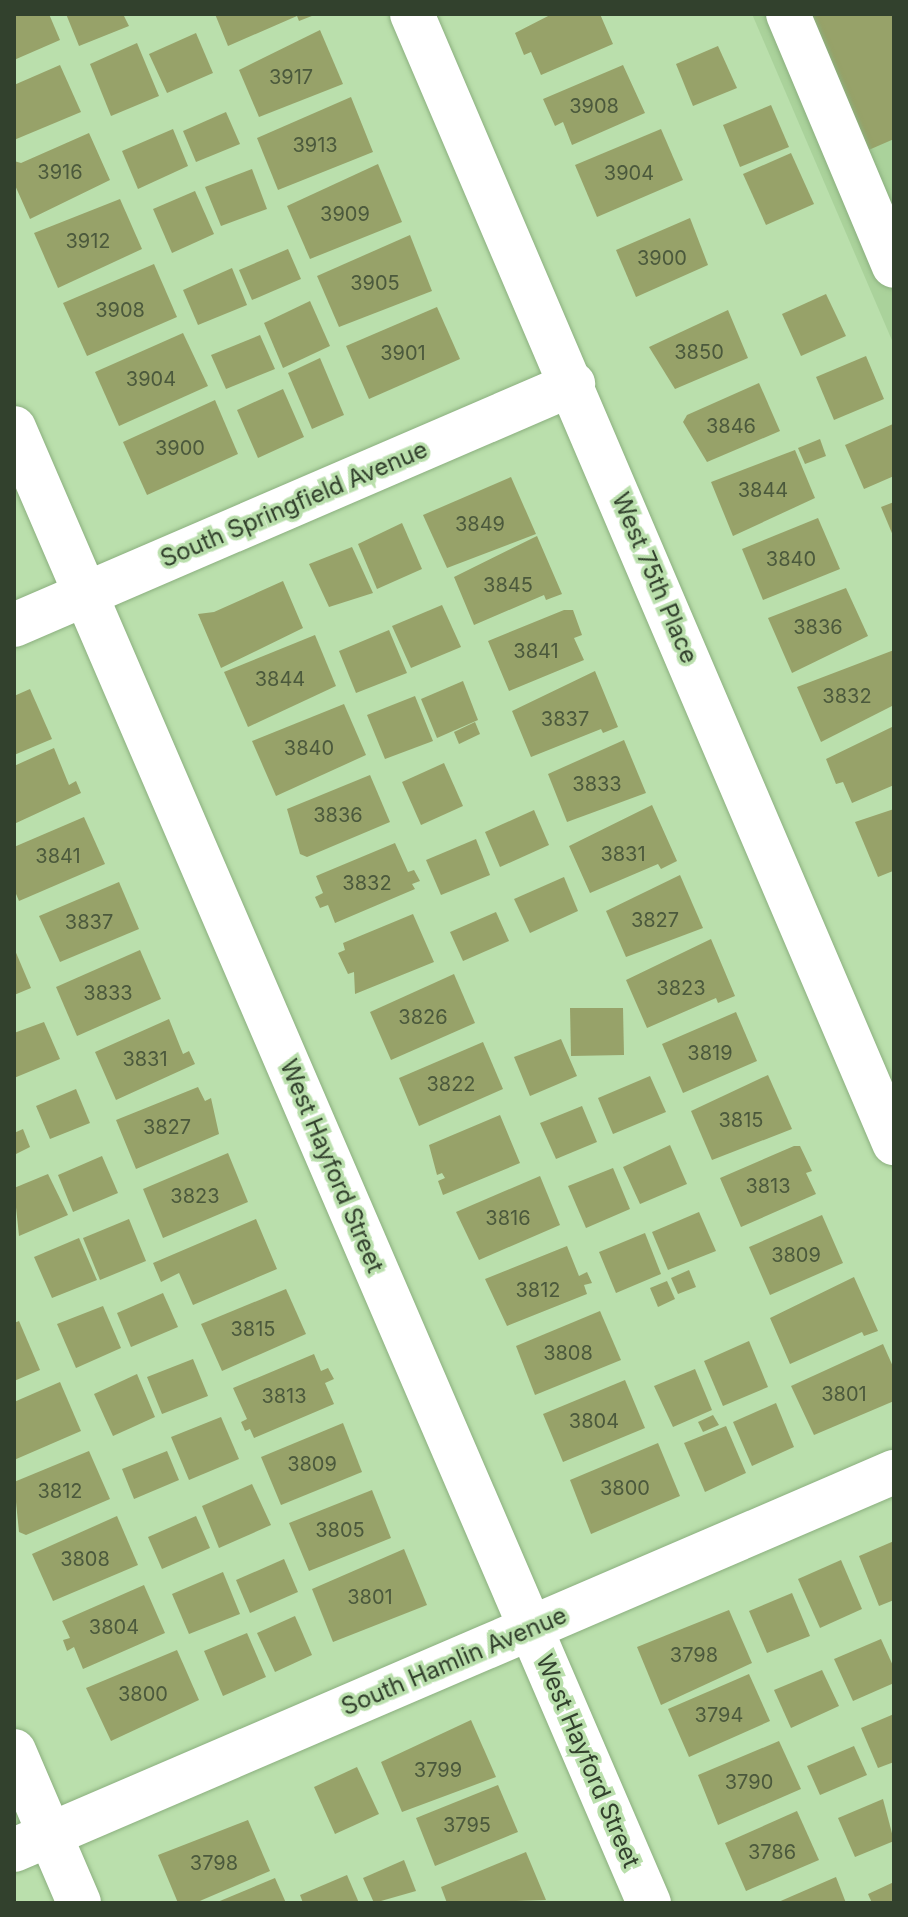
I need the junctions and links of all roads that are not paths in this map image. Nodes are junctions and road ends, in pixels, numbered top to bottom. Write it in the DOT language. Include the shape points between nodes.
graph roads {
  1 [pos="412,14"];
  2 [pos="788,14"];
  3 [pos="894,266"];
  4 [pos="573,384"];
  5 [pos="14,428"];
  6 [pos="86,594"];
  7 [pos="14,625"];
  8 [pos="894,1143"];
  9 [pos="894,1472"];
  10 [pos="531,1628"];
  11 [pos="14,1751"];
  12 [pos="32,1842"];
  13 [pos="79,1903"];
  14 [pos="649,1903"];
  1 -- 4 [label="street, West 75th Place"];
  2 -- 3 [label="street"];
  4 -- 6 [label="street, South Springfield Avenue"];
  4 -- 8 [label="street, West 75th Place"];
  5 -- 6 [label="street, West Hayford Street"];
  6 -- 7 [label="street, South Springfield Avenue"];
  6 -- 10 [label="street, West Hayford Street"];
  9 -- 10 [label="street, South Hamlin Avenue"];
  10 -- 12 [label="street, South Hamlin Avenue"];
  10 -- 14 [label="street, West Hayford Street"];
  11 -- 12 [label="street"];
  12 -- 13 [label="street"];
}
